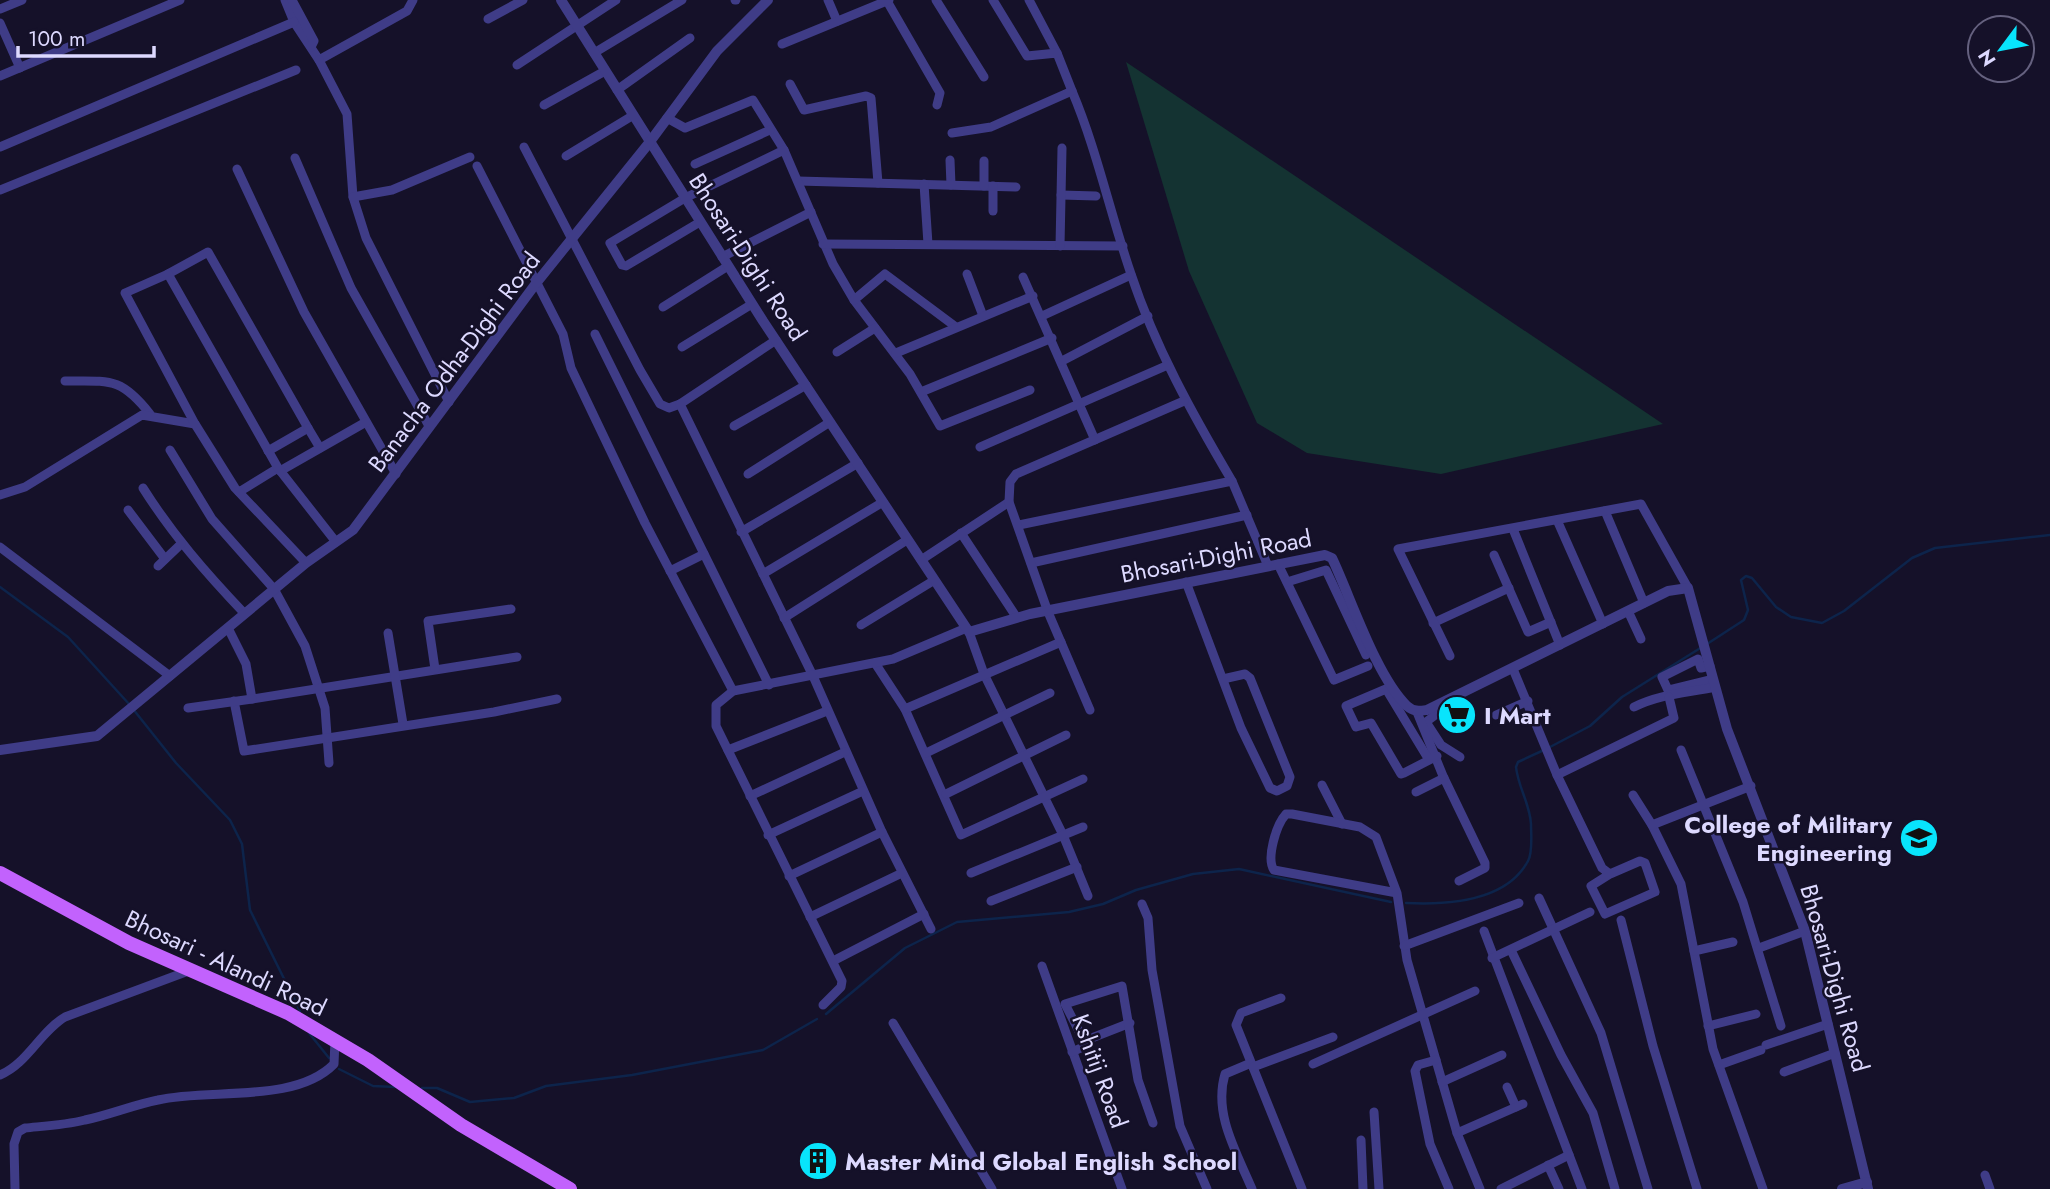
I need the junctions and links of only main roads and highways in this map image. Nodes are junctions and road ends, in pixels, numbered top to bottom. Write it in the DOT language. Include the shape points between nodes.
graph roads {
  1 [pos="0,873"];
  2 [pos="570,1189"];
  1 -- 2 [label="main road, Bhosari - Alandi Road" via="72,915 288,1013"];
}
